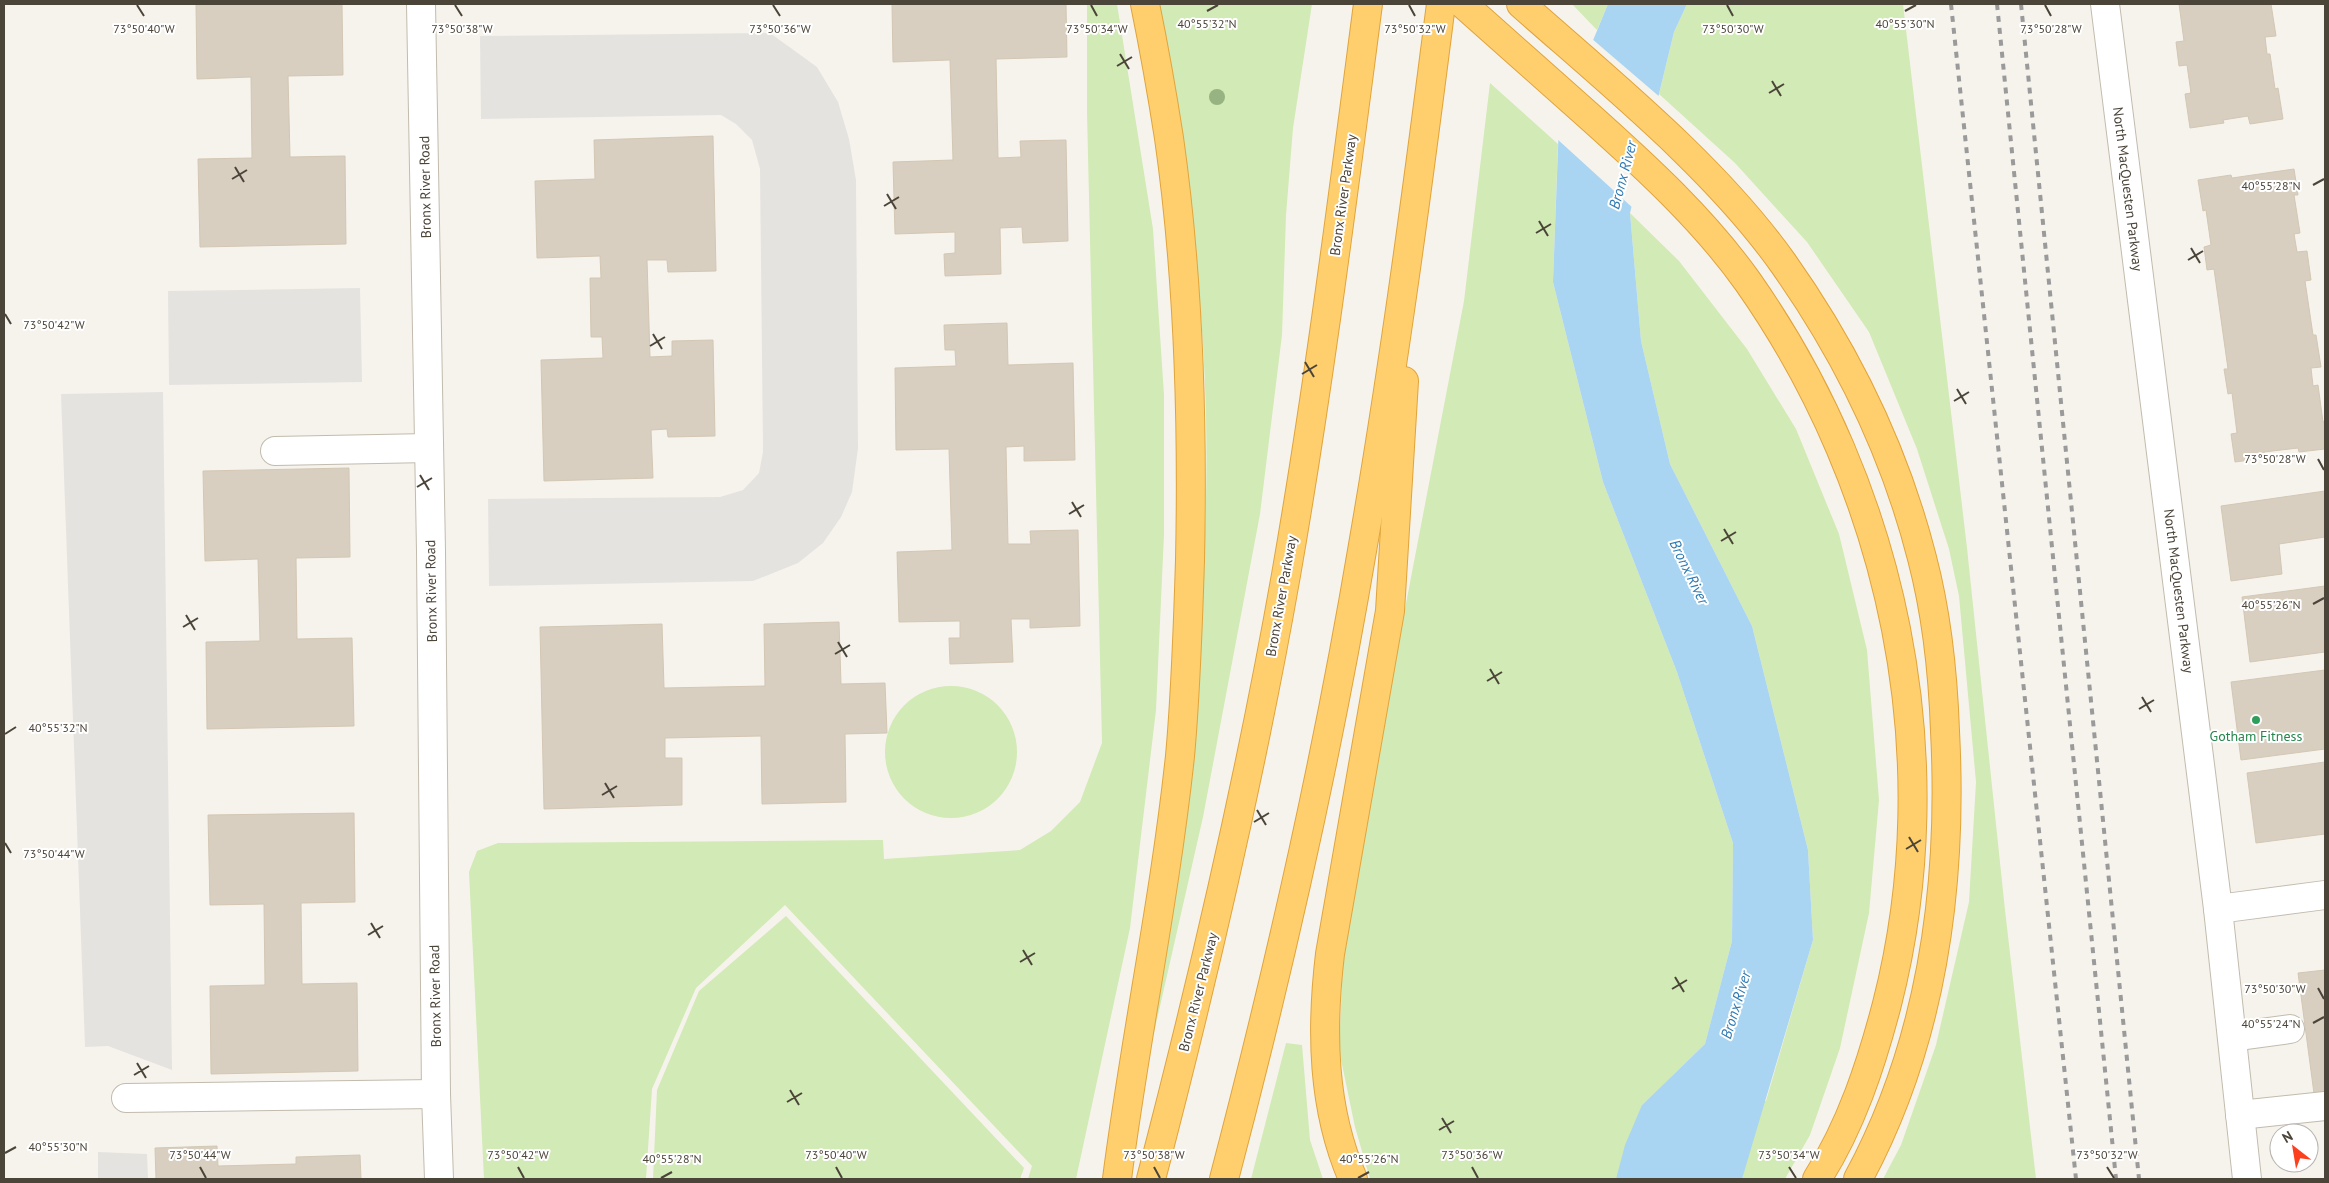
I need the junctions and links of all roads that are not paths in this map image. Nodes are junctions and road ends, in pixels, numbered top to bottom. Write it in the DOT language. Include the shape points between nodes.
graph roads {
  1 [pos="421,4"];
  2 [pos="1145,4"];
  3 [pos="1368,4"];
  4 [pos="1441,4"];
  5 [pos="1463,4"];
  6 [pos="1521,4"];
  7 [pos="2105,4"];
  8 [pos="1416,194"];
  9 [pos="428,448"];
  10 [pos="275,452"];
  11 [pos="2325,896"];
  12 [pos="2218,909"];
  13 [pos="2290,1029"];
  14 [pos="2232,1037"];
  15 [pos="436,1094"];
  16 [pos="126,1098"];
  17 [pos="2325,1106"];
  18 [pos="2240,1115"];
  19 [pos="439,1179"];
  20 [pos="1117,1179"];
  21 [pos="1151,1179"];
  22 [pos="1224,1179"];
  23 [pos="1353,1179"];
  24 [pos="1817,1179"];
  25 [pos="1858,1179"];
  26 [pos="2247,1179"];
  1 -- 9 [label="street, Bronx River Road"];
  2 -- 20 [label="highway" via="1169,139 1182,254 1190,398 1189,603 1184,705 1174,804"];
  3 -- 21 [label="highway, Bronx River Parkway" via="1286,576 1233,845 1200,990"];
  4 -- 8 [label="highway"];
  5 -- 24 [label="highway" via="1686,207 1747,280 1794,355 1830,427 1862,500 1874,537 1903,660 1912,811 1909,873 1900,945 1881,1027 1840,1139"];
  6 -- 25 [label="highway" via="1692,159 1728,196 1781,261 1850,370 1870,412 1906,503 1922,558 1940,654 1948,785 1946,868 1924,1006 1887,1119"];
  7 -- 12 [label="street, North MacQuesten Parkway"];
  8 -- 22 [label="highway" via="1363,545 1338,685 1279,962"];
  8 -- 23 [label="highway" via="1390,611 1326,989 1325,1064 1337,1133"];
  9 -- 10 [label="street"];
  9 -- 15 [label="street, Bronx River Road"];
  11 -- 12 [label="street"];
  12 -- 14 [label="street, North MacQuesten Parkway"];
  13 -- 14 [label="street"];
  14 -- 18 [label="street, North MacQuesten Parkway"];
  15 -- 16 [label="street"];
  15 -- 19 [label="street, Bronx River Road"];
  17 -- 18 [label="street"];
  18 -- 26 [label="street, North MacQuesten Parkway"];
}
